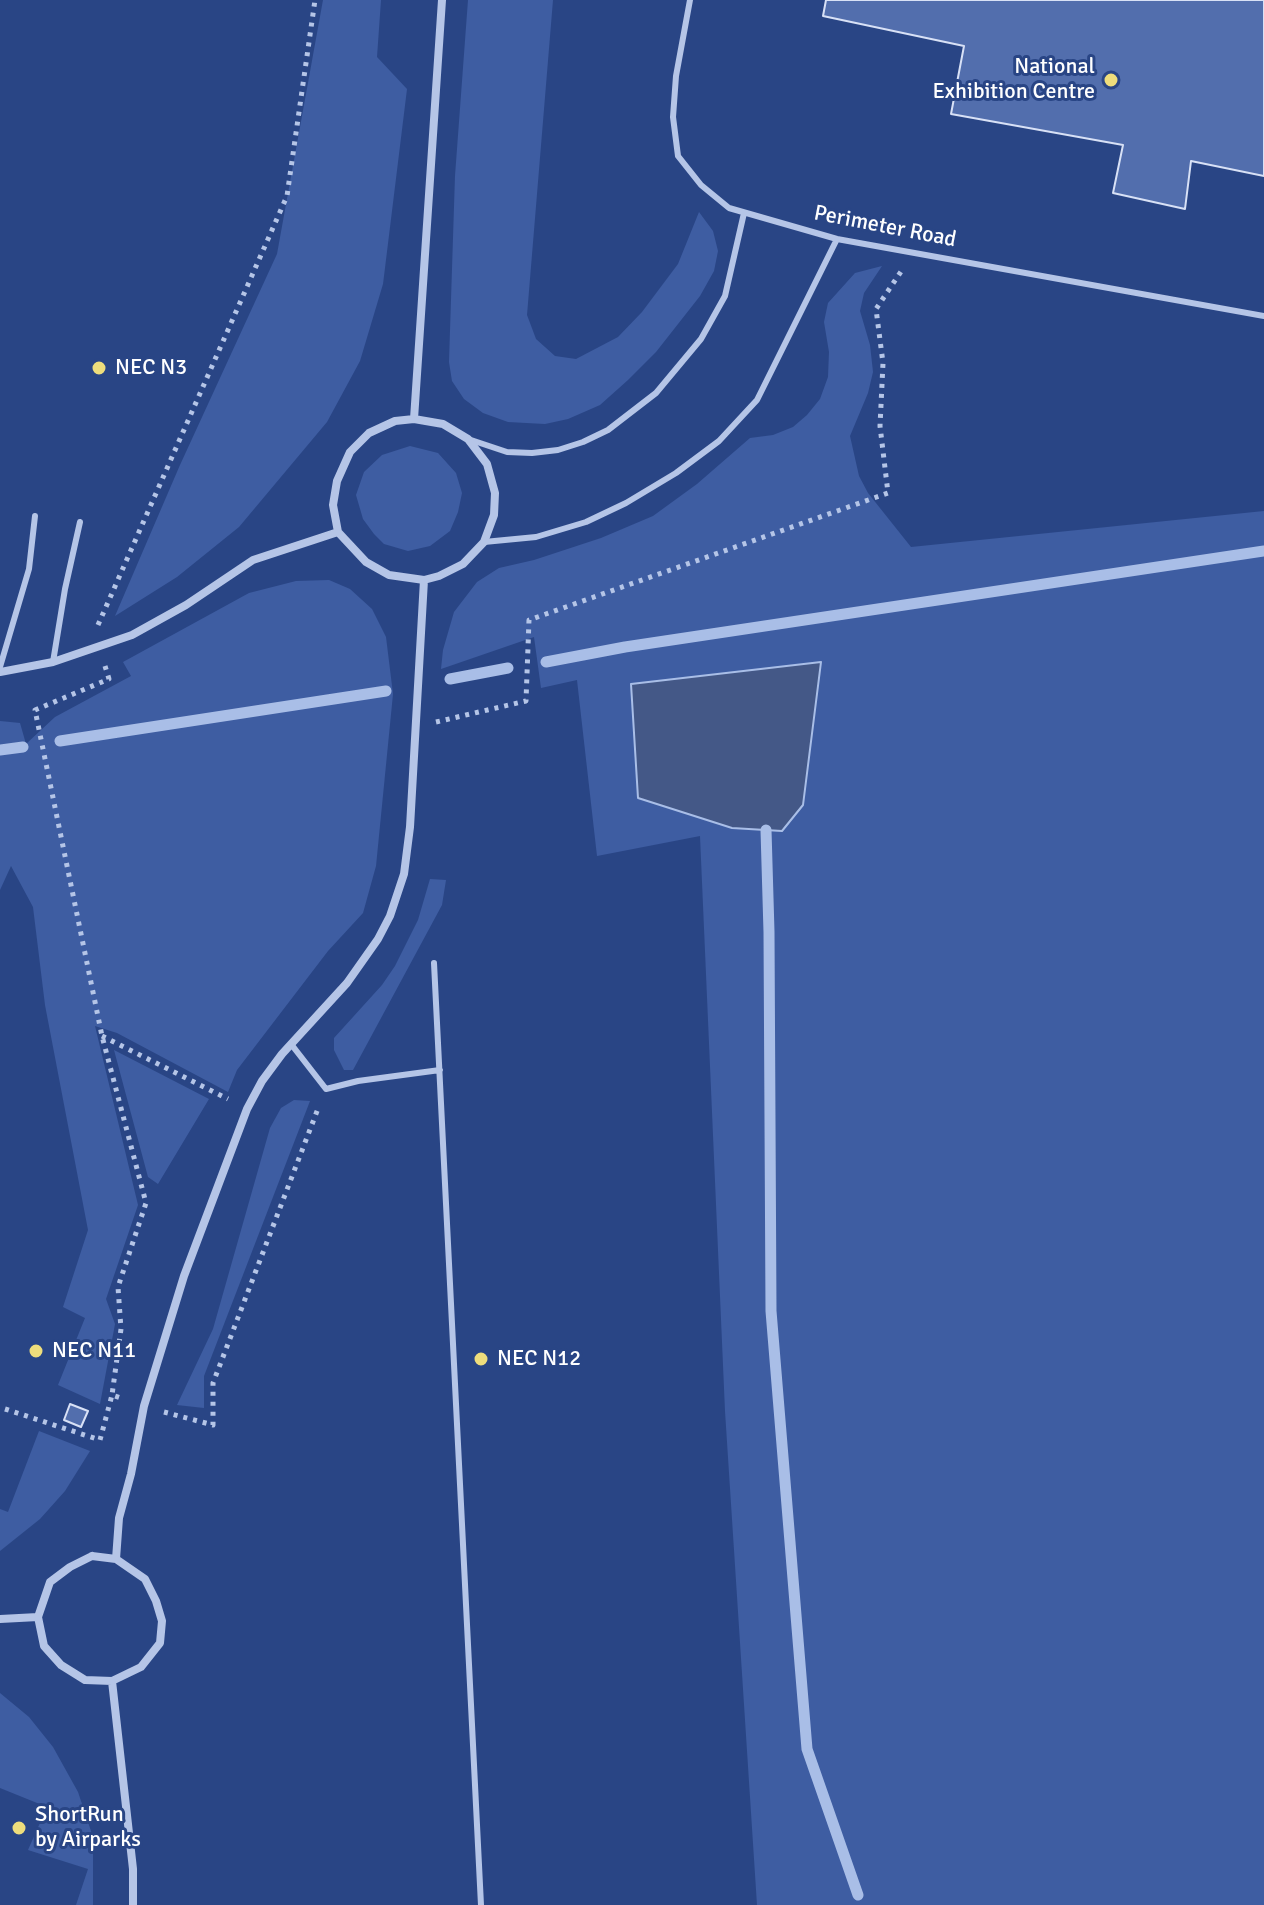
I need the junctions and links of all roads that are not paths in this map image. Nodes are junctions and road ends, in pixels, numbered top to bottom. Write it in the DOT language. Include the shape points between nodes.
graph roads {
  1 [pos="442,0"];
  2 [pos="690,0"];
  3 [pos="744,213"];
  4 [pos="837,239"];
  5 [pos="1264,316"];
  6 [pos="414,419"];
  7 [pos="468,439"];
  8 [pos="35,516"];
  9 [pos="80,522"];
  10 [pos="338,532"];
  11 [pos="484,542"];
  12 [pos="424,580"];
  13 [pos="53,662"];
  14 [pos="0,669"];
  15 [pos="434,963"];
  16 [pos="291,1044"];
  17 [pos="440,1070"];
  18 [pos="116,1559"];
  19 [pos="38,1617"];
  20 [pos="0,1619"];
  21 [pos="112,1681"];
  22 [pos="133,1905"];
  23 [pos="481,1905"];
  1 -- 6 [label="street"];
  2 -- 3 [label="lane, Perimeter Road" via="676,76 673,117 678,156 701,185"];
  3 -- 4 [label="lane, Perimeter Road"];
  3 -- 7 [label="lane" via="725,296 701,339 656,393 608,430 558,450 507,452"];
  4 -- 5 [label="lane, Perimeter Road"];
  4 -- 11 [label="lane" via="757,400 719,441 676,473 586,522 536,537"];
  6 -- 7 [label="street" via="443,424"];
  6 -- 10 [label="street" via="369,433 350,452 333,505"];
  7 -- 11 [label="street" via="487,464 495,493"];
  8 -- 14 [label="lane" via="29,569"];
  9 -- 13 [label="lane"];
  10 -- 12 [label="street" via="366,562 389,575"];
  10 -- 13 [label="street" via="253,560 132,635"];
  11 -- 12 [label="street" via="463,564"];
  12 -- 16 [label="street" via="404,874 378,939 347,983"];
  13 -- 14 [label="street"];
  15 -- 17 [label="lane"];
  16 -- 17 [label="lane" via="326,1089"];
  16 -- 18 [label="street" via="247,1109 184,1276 144,1406 119,1518"];
  17 -- 23 [label="lane"];
  18 -- 19 [label="street" via="92,1556 70,1567 50,1582"];
  18 -- 21 [label="street" via="145,1579 162,1621 160,1643 151,1655 141,1667"];
  19 -- 20 [label="street"];
  19 -- 21 [label="street" via="44,1646 61,1665 85,1680"];
  21 -- 22 [label="street"];
}
